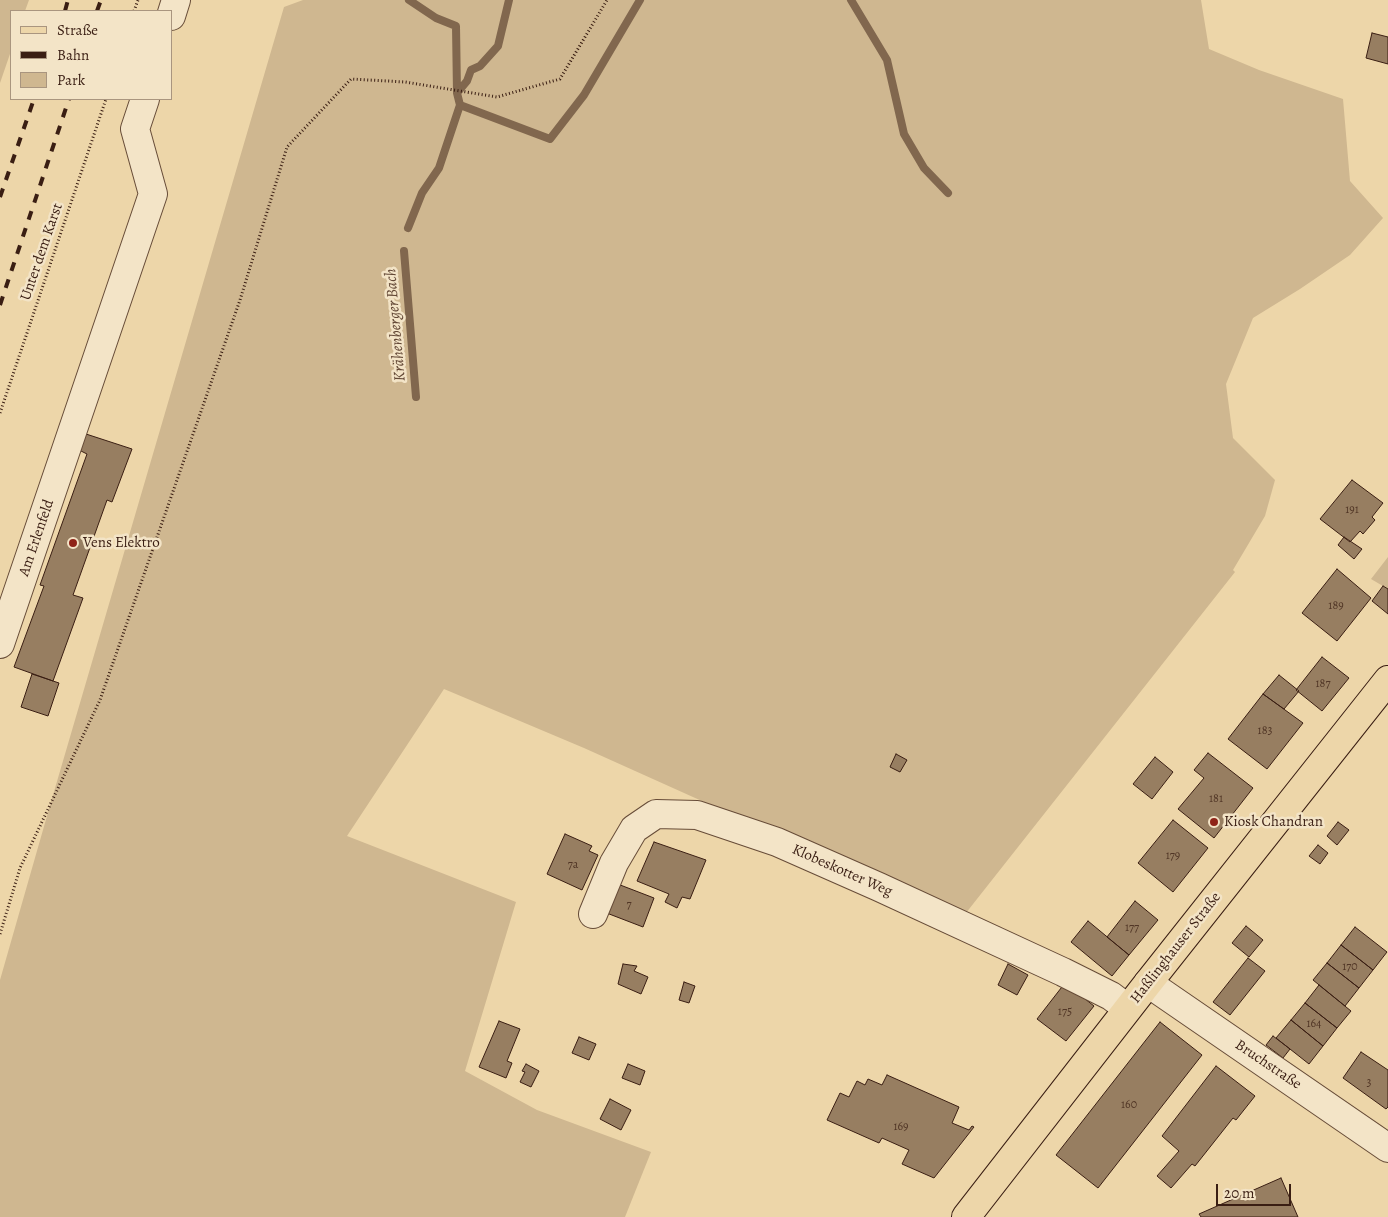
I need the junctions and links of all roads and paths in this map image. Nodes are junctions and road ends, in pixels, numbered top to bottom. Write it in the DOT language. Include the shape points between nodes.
graph roads {
  1 [pos="176,0"];
  2 [pos="608,0"];
  3 [pos="172,13"];
  4 [pos="106,100"];
  5 [pos="145,100"];
  6 [pos="0,413"];
  7 [pos="0,644"];
  8 [pos="1388,680"];
  9 [pos="593,914"];
  10 [pos="0,934"];
  11 [pos="1148,983"];
  12 [pos="1128,1008"];
  13 [pos="1388,1148"];
  14 [pos="966,1217"];
  1 -- 3 [label="street"];
  2 -- 10 [label="path" via="560,79 497,97 405,82 351,79 287,147 240,300 103,690 20,868"];
  4 -- 6 [label="path, Unter dem Karst"];
  5 -- 7 [label="street, Am Erlenfeld" via="135,129 153,194"];
  8 -- 11 [label="main road, Haßlinghauser Straße"];
  9 -- 12 [label="street, Klobeskotter Weg" via="614,862 634,828 656,814 697,815 777,842 879,887 1063,972"];
  11 -- 12 [label="main road, Haßlinghauser Straße"];
  11 -- 13 [label="street, Bruchstraße"];
  12 -- 14 [label="main road, Haßlinghauser Straße"];
}
